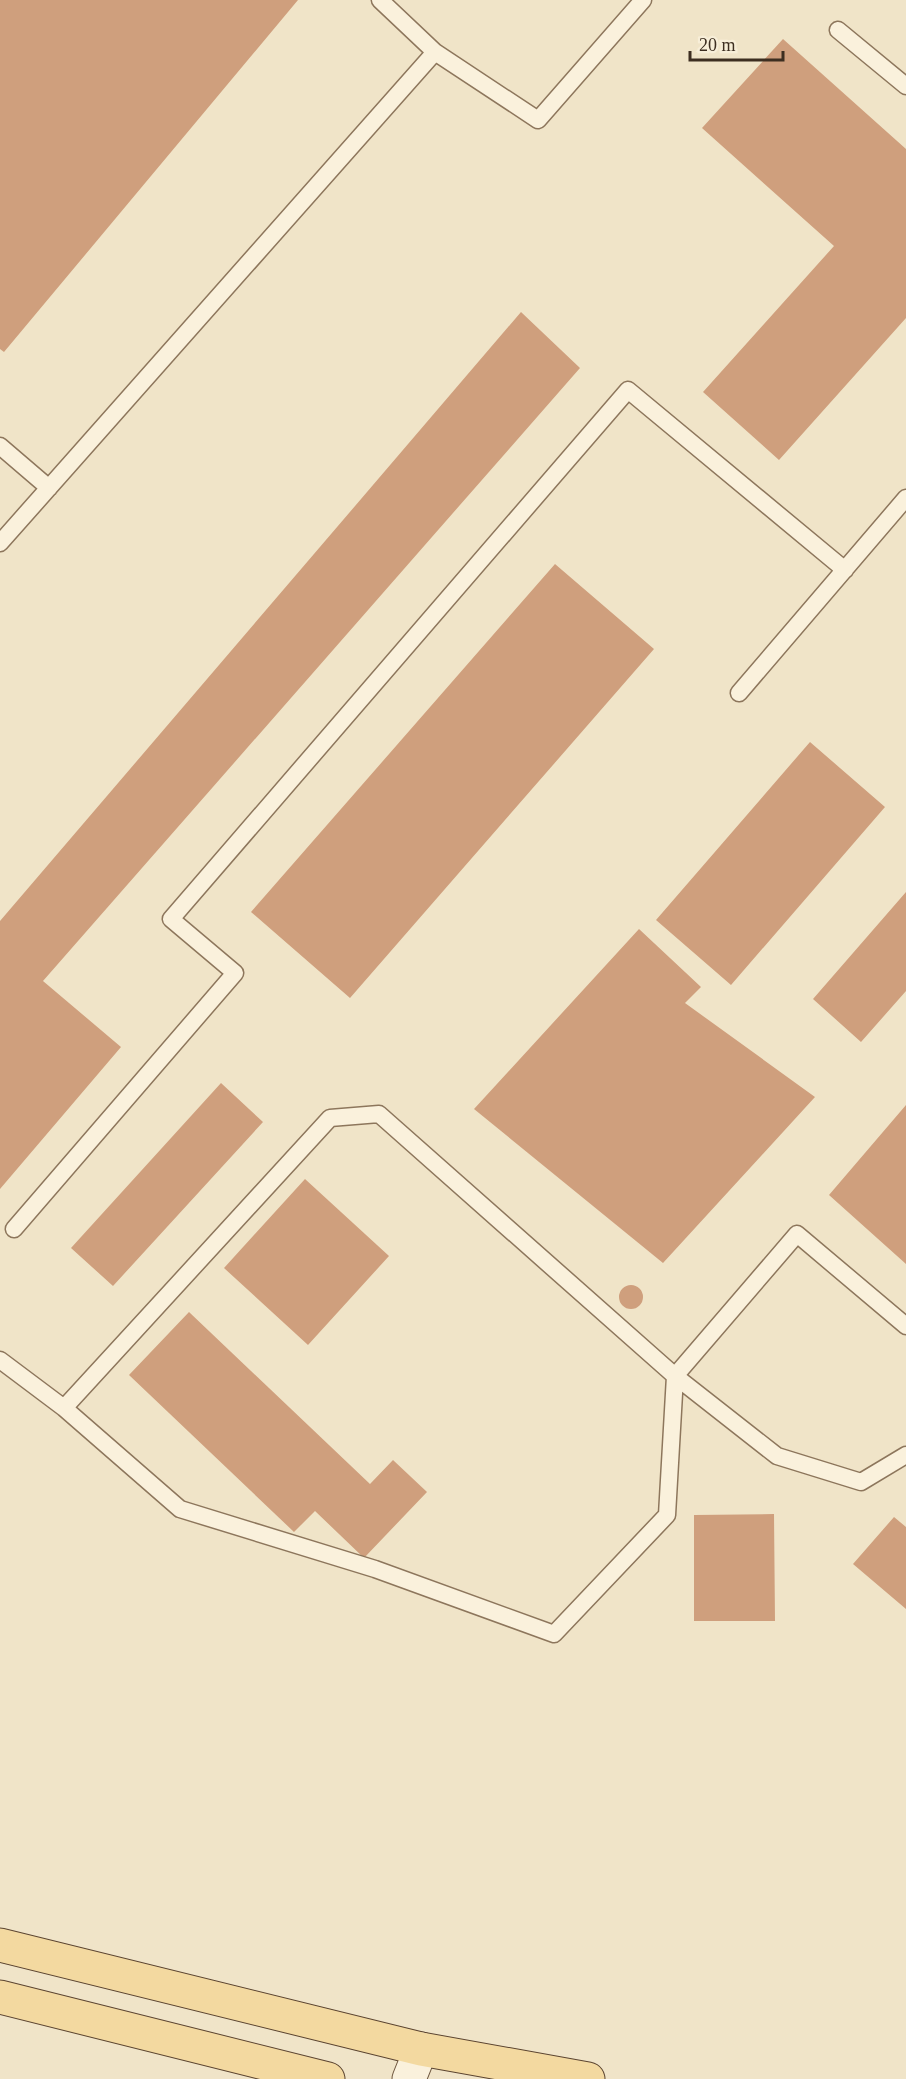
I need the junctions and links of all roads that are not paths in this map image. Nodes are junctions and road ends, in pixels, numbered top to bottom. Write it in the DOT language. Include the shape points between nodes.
graph roads {
  1 [pos="380,0"];
  2 [pos="643,0"];
  3 [pos="838,30"];
  4 [pos="435,52"];
  5 [pos="906,86"];
  6 [pos="0,446"];
  7 [pos="49,488"];
  8 [pos="906,498"];
  9 [pos="0,543"];
  10 [pos="845,570"];
  11 [pos="739,693"];
  12 [pos="14,1229"];
  13 [pos="906,1326"];
  14 [pos="0,1360"];
  15 [pos="675,1376"];
  16 [pos="64,1408"];
  17 [pos="906,1455"];
  18 [pos="0,1945"];
  19 [pos="0,1997"];
  20 [pos="422,2049"];
  21 [pos="328,2079"];
  22 [pos="410,2079"];
  23 [pos="588,2079"];
  1 -- 4 [label="lane"];
  2 -- 4 [label="lane" via="538,120"];
  3 -- 5 [label="lane"];
  4 -- 7 [label="lane"];
  6 -- 7 [label="lane"];
  7 -- 9 [label="lane"];
  8 -- 10 [label="lane"];
  10 -- 11 [label="lane"];
  10 -- 12 [label="lane" via="628,390 171,919 235,973"];
  13 -- 15 [label="lane" via="797,1234"];
  14 -- 16 [label="lane"];
  15 -- 16 [label="lane" via="379,1114 330,1118"];
  15 -- 16 [label="lane" via="667,1515 554,1634 375,1569 180,1509"];
  15 -- 17 [label="lane" via="777,1456 861,1482"];
  18 -- 20 [label="main road"];
  19 -- 21 [label="main road"];
  20 -- 22 [label="street"];
  20 -- 23 [label="main road"];
}
